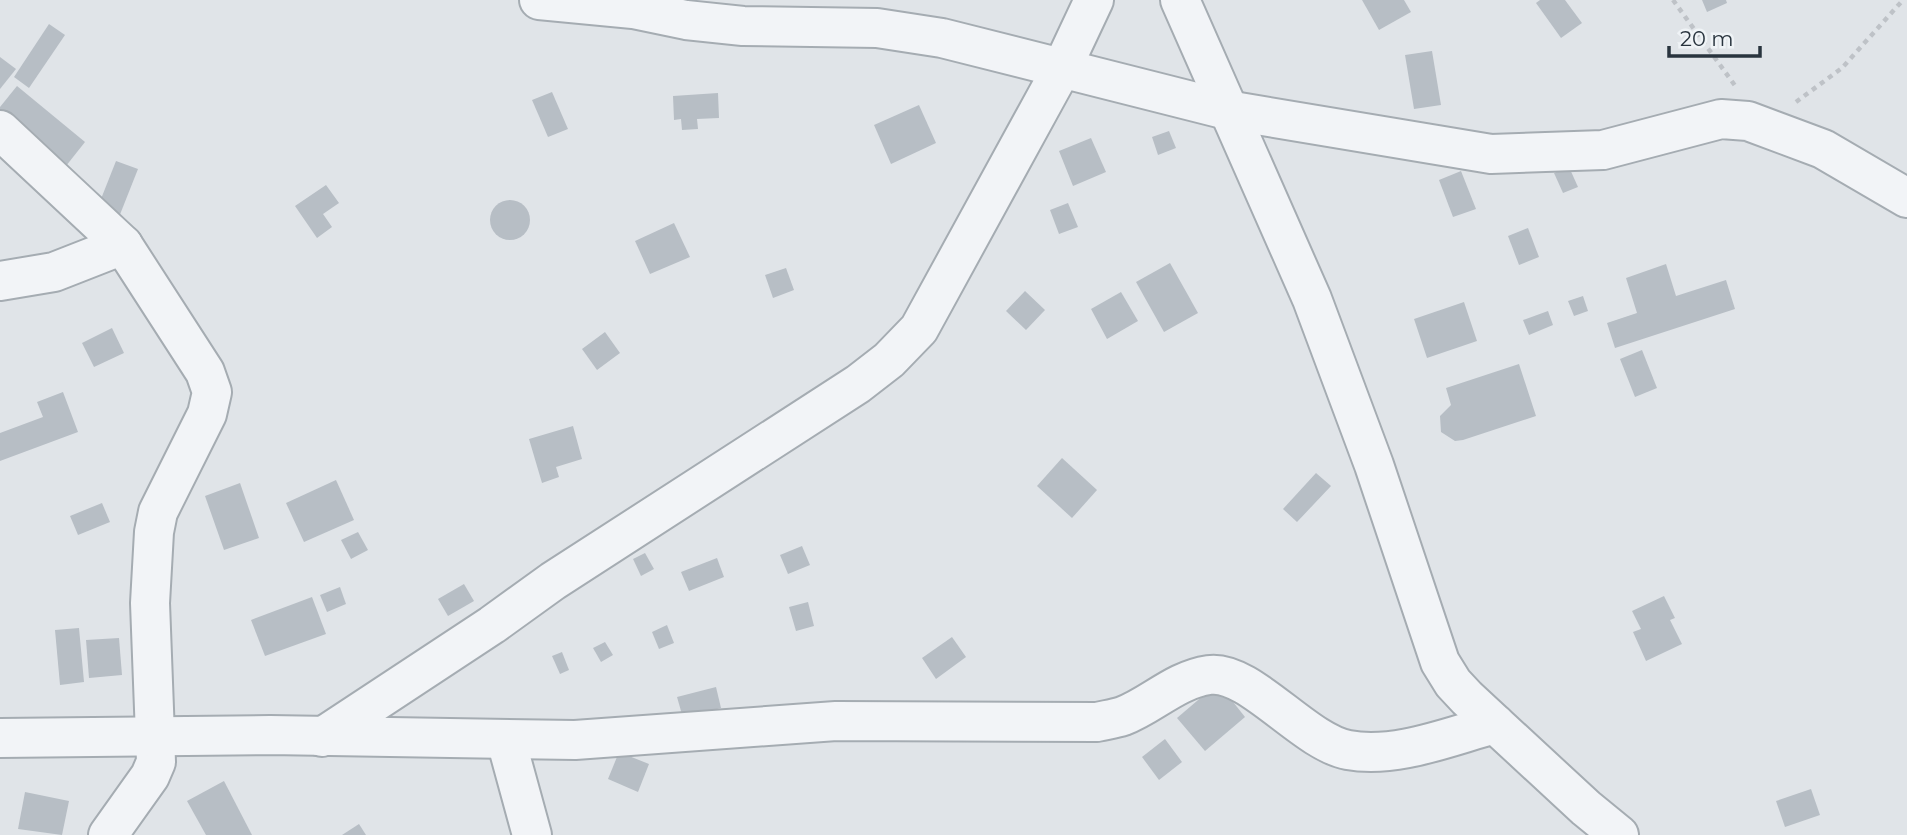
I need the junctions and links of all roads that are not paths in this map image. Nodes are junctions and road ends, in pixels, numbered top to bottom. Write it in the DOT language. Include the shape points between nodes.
graph roads {
  1 [pos="539,0"];
  2 [pos="1094,0"];
  3 [pos="1180,0"];
  4 [pos="691,10"];
  5 [pos="1062,68"];
  6 [pos="1227,110"];
  7 [pos="0,130"];
  8 [pos="1907,198"];
  9 [pos="123,244"];
  10 [pos="0,281"];
  11 [pos="1495,724"];
  12 [pos="157,735"];
  13 [pos="322,737"];
  14 [pos="0,738"];
  15 [pos="506,740"];
  16 [pos="108,835"];
  17 [pos="532,835"];
  18 [pos="1619,835"];
  1 -- 4 [label="street"];
  2 -- 5 [label="street"];
  3 -- 6 [label="street"];
  4 -- 5 [label="street" via="743,26 877,28 942,38"];
  5 -- 6 [label="street"];
  5 -- 13 [label="street" via="919,329 889,360"];
  6 -- 8 [label="street" via="1491,154 1603,150 1721,119 1748,121 1823,149"];
  6 -- 11 [label="street" via="1312,299 1440,662 1453,683"];
  7 -- 9 [label="street"];
  9 -- 10 [label="street" via="54,272"];
  9 -- 12 [label="street" via="205,372 212,392 207,414 153,532 150,603"];
  11 -- 15 [label="street" via="1397,750 1349,750 1320,740 1240,682 1211,674 1163,691 1124,715 1097,722 836,721 575,740"];
  11 -- 18 [label="street"];
  12 -- 13 [label="street"];
  12 -- 14 [label="street"];
  12 -- 16 [label="street" via="156,762 150,776"];
  13 -- 15 [label="street"];
  15 -- 17 [label="street"];
}
